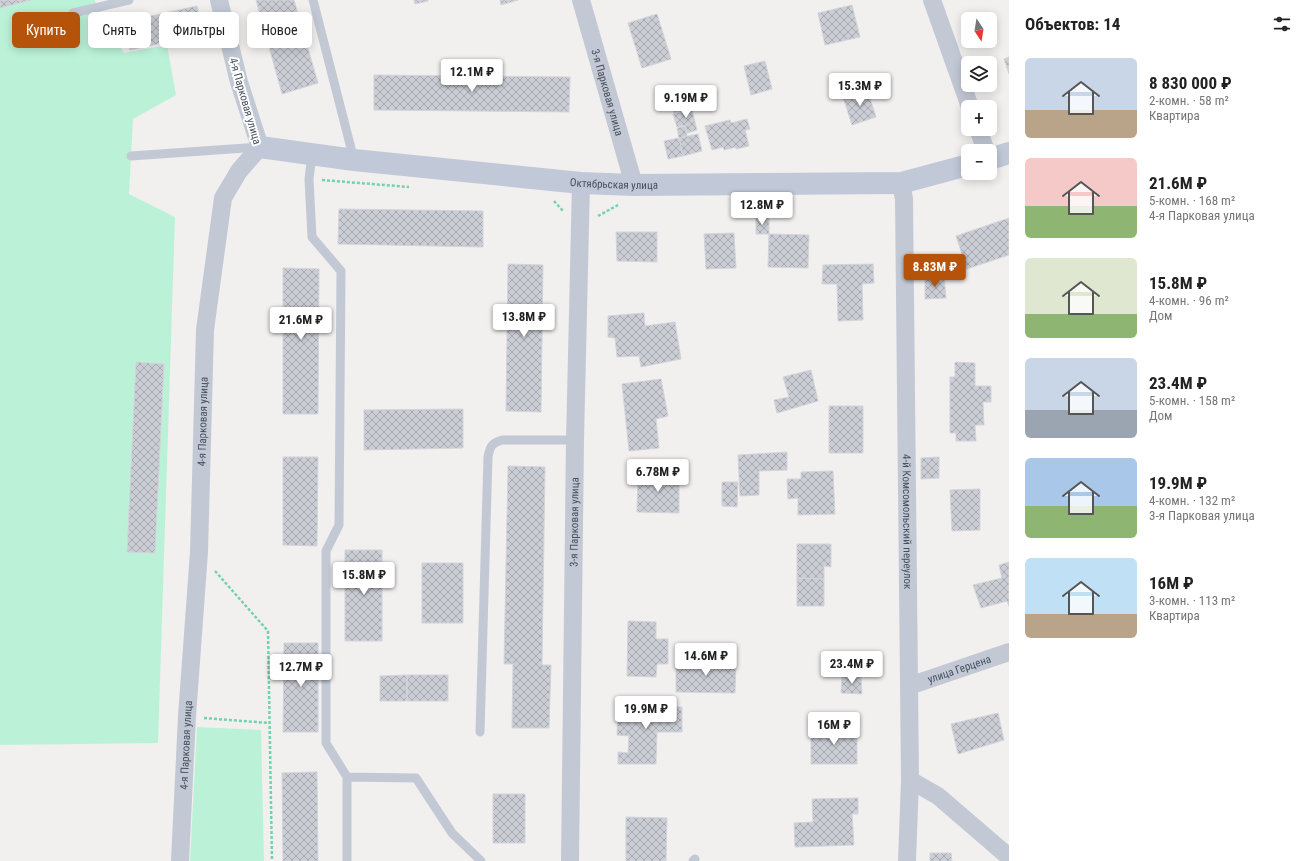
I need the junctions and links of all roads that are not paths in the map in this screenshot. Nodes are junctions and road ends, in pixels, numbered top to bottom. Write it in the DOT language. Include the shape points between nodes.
graph roads {
  1 [pos="130,0"];
  2 [pos="219,0"];
  3 [pos="313,0"];
  4 [pos="581,0"];
  5 [pos="932,0"];
  6 [pos="77,12"];
  7 [pos="968,100"];
  8 [pos="260,147"];
  9 [pos="312,153"];
  10 [pos="1009,153"];
  11 [pos="131,156"];
  12 [pos="997,157"];
  13 [pos="354,160"];
  14 [pos="961,167"];
  15 [pos="581,183"];
  16 [pos="901,183"];
  17 [pos="634,185"];
  18 [pos="574,440"];
  19 [pos="1009,652"];
  20 [pos="909,686"];
  21 [pos="480,732"];
  22 [pos="347,777"];
  23 [pos="910,780"];
  24 [pos="1009,858"];
  25 [pos="180,861"];
  26 [pos="347,861"];
  27 [pos="481,861"];
  28 [pos="570,861"];
  29 [pos="907,861"];
  1 -- 6 [label="lane"];
  2 -- 8 [label="street, 4-я Парковая улица" via="239,82"];
  3 -- 13 [label="lane"];
  4 -- 17 [label="street, 3-я Парковая улица"];
  5 -- 7 [label="street"];
  8 -- 9 [label="street, Октябрьская улица"];
  8 -- 11 [label="lane"];
  8 -- 25 [label="street, 4-я Парковая улица" via="239,171 223,198 205,330 199,552"];
  9 -- 13 [label="street, Октябрьская улица"];
  9 -- 22 [label="lane" via="309,179 312,237 341,271 339,525 326,551 326,743"];
  10 -- 12 [label="street"];
  13 -- 15 [label="street, Октябрьская улица"];
  14 -- 16 [label="street, Октябрьская улица"];
  15 -- 17 [label="street, Октябрьская улица"];
  15 -- 18 [label="street, 3-я Парковая улица"];
  16 -- 17 [label="street, Октябрьская улица"];
  16 -- 20 [label="street, 4-й Комсомольский переулок" via="904,199"];
  18 -- 21 [label="lane" via="502,440 493,443 489,448"];
  18 -- 28 [label="street, 3-я Парковая улица"];
  19 -- 20 [label="street, улица Герцена"];
  20 -- 23 [label="street, 4-й Комсомольский переулок"];
  22 -- 26 [label="lane"];
  22 -- 27 [label="lane" via="416,778 452,833"];
  23 -- 24 [label="street" via="938,796"];
  23 -- 29 [label="street, 4-й Комсомольский переулок"];
}
